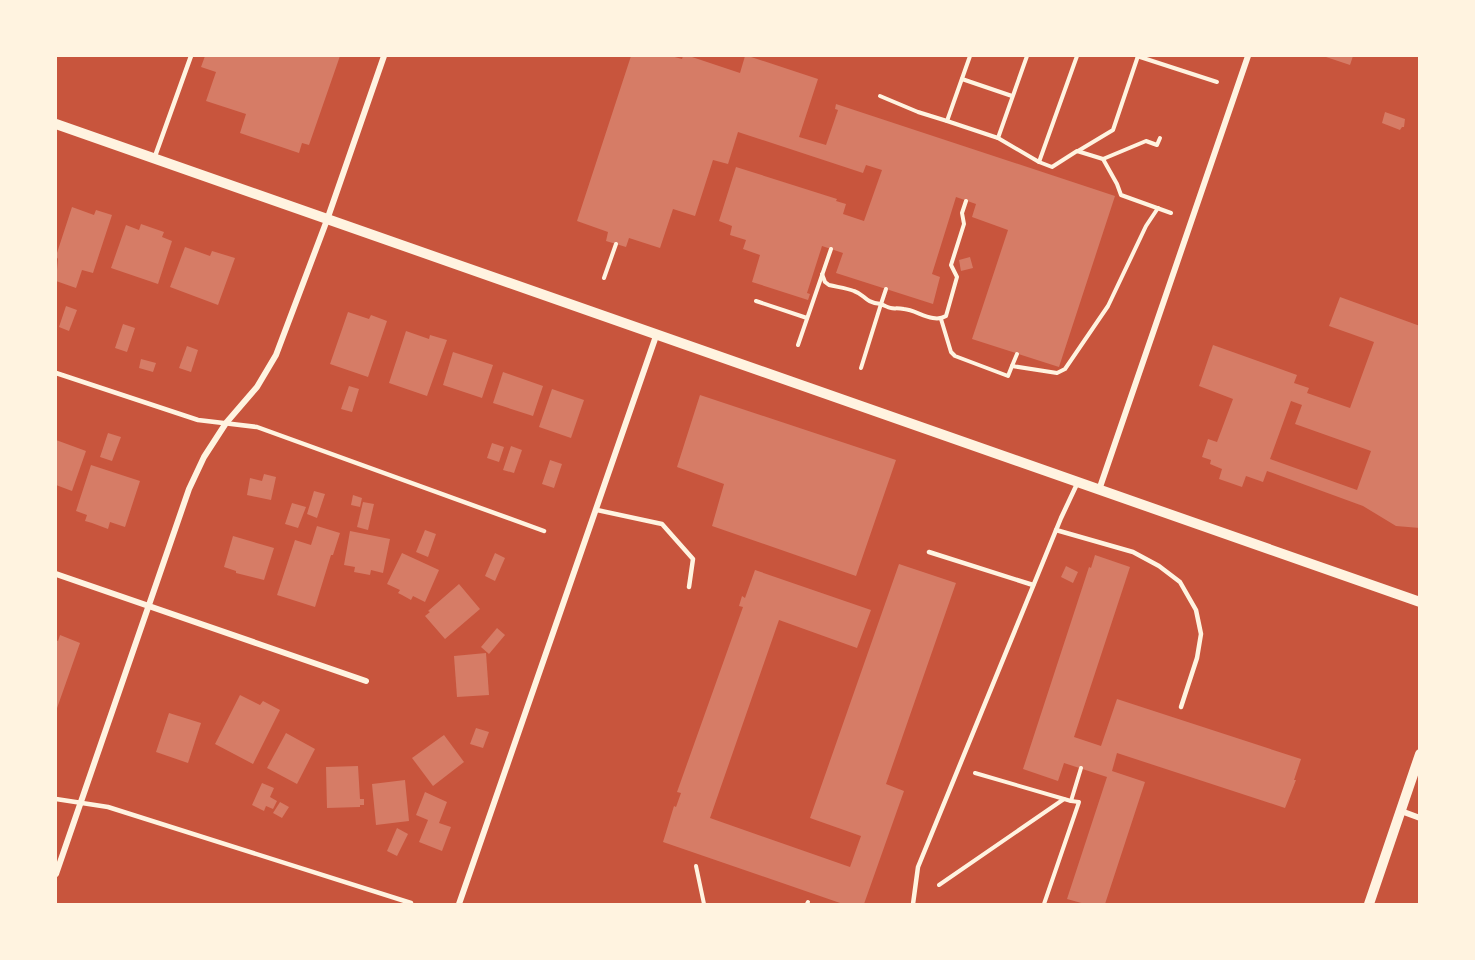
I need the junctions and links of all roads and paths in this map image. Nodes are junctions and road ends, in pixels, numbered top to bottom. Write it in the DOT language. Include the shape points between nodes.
graph roads {
  1 [pos="190,56"];
  2 [pos="384,56"];
  3 [pos="970,56"];
  4 [pos="1027,56"];
  5 [pos="1077,56"];
  6 [pos="1137,56"];
  7 [pos="1248,56"];
  8 [pos="962,79"];
  9 [pos="1216,82"];
  10 [pos="880,96"];
  11 [pos="1012,96"];
  12 [pos="947,121"];
  13 [pos="56,124"];
  14 [pos="998,138"];
  15 [pos="1160,138"];
  16 [pos="1077,151"];
  17 [pos="154,159"];
  18 [pos="1103,159"];
  19 [pos="1039,162"];
  20 [pos="966,201"];
  21 [pos="1158,208"];
  22 [pos="1172,213"];
  23 [pos="327,220"];
  24 [pos="616,244"];
  25 [pos="831,249"];
  26 [pos="822,274"];
  27 [pos="604,278"];
  28 [pos="886,290"];
  29 [pos="756,301"];
  30 [pos="881,304"];
  31 [pos="807,318"];
  32 [pos="941,319"];
  33 [pos="656,336"];
  34 [pos="798,345"];
  35 [pos="1017,354"];
  36 [pos="1012,366"];
  37 [pos="861,368"];
  38 [pos="56,373"];
  39 [pos="226,423"];
  40 [pos="1077,484"];
  41 [pos="1099,491"];
  42 [pos="597,510"];
  43 [pos="1056,530"];
  44 [pos="544,531"];
  45 [pos="929,552"];
  46 [pos="56,574"];
  47 [pos="1033,585"];
  48 [pos="689,587"];
  49 [pos="1419,602"];
  50 [pos="148,606"];
  51 [pos="366,681"];
  52 [pos="1181,707"];
  53 [pos="1419,754"];
  54 [pos="1081,768"];
  55 [pos="975,774"];
  56 [pos="56,799"];
  57 [pos="1064,799"];
  58 [pos="1071,801"];
  59 [pos="81,804"];
  60 [pos="1401,811"];
  61 [pos="1419,818"];
  62 [pos="696,866"];
  63 [pos="56,874"];
  64 [pos="939,885"];
  65 [pos="411,903"];
  66 [pos="459,904"];
  67 [pos="704,904"];
  68 [pos="914,904"];
  69 [pos="1044,904"];
  70 [pos="1369,904"];
  1 -- 17 [label="lane"];
  2 -- 23 [label="street"];
  3 -- 8 [label="path"];
  4 -- 11 [label="path"];
  5 -- 19 [label="path"];
  6 -- 9 [label="path"];
  6 -- 16 [label="path" via="1113,130"];
  7 -- 41 [label="street"];
  8 -- 11 [label="path"];
  8 -- 12 [label="path"];
  10 -- 12 [label="path"];
  11 -- 14 [label="path"];
  12 -- 14 [label="path"];
  13 -- 17 [label="street"];
  14 -- 19 [label="path"];
  15 -- 18 [label="path" via="1157,145 1146,141"];
  16 -- 18 [label="path"];
  16 -- 19 [label="path" via="1052,167"];
  17 -- 23 [label="street"];
  18 -- 21 [label="path" via="1121,195"];
  20 -- 32 [label="path" via="964,224 951,265 957,277 946,316"];
  21 -- 22 [label="path"];
  21 -- 36 [label="path" via="1108,306 1071,363 1057,373"];
  23 -- 33 [label="street"];
  23 -- 39 [label="street" via="276,355 257,387"];
  24 -- 27 [label="path"];
  25 -- 26 [label="path"];
  26 -- 30 [label="path" via="829,285 857,292 866,300"];
  26 -- 31 [label="path"];
  28 -- 30 [label="path"];
  29 -- 31 [label="path"];
  30 -- 32 [label="path"];
  30 -- 37 [label="path"];
  31 -- 34 [label="path"];
  32 -- 36 [label="path" via="955,356 1008,376"];
  33 -- 40 [label="street"];
  33 -- 42 [label="street"];
  35 -- 36 [label="path"];
  38 -- 39 [label="lane" via="198,420"];
  39 -- 44 [label="lane" via="257,427"];
  39 -- 50 [label="street" via="189,489"];
  40 -- 41 [label="street"];
  40 -- 43 [label="lane"];
  41 -- 49 [label="street"];
  42 -- 48 [label="lane" via="662,524 693,559"];
  42 -- 66 [label="street"];
  43 -- 47 [label="lane"];
  43 -- 52 [label="lane" via="1133,552 1179,582 1196,610 1201,634"];
  45 -- 47 [label="lane"];
  46 -- 50 [label="street"];
  47 -- 68 [label="lane" via="918,867"];
  50 -- 51 [label="street"];
  50 -- 59 [label="street"];
  53 -- 60 [label="street"];
  54 -- 58 [label="path"];
  55 -- 57 [label="path"];
  56 -- 59 [label="lane"];
  57 -- 58 [label="path"];
  57 -- 64 [label="path"];
  58 -- 69 [label="path" via="1079,802"];
  59 -- 63 [label="street"];
  59 -- 65 [label="lane" via="108,807"];
  60 -- 61 [label="street"];
  60 -- 70 [label="street"];
  62 -- 67 [label="path"];
}
